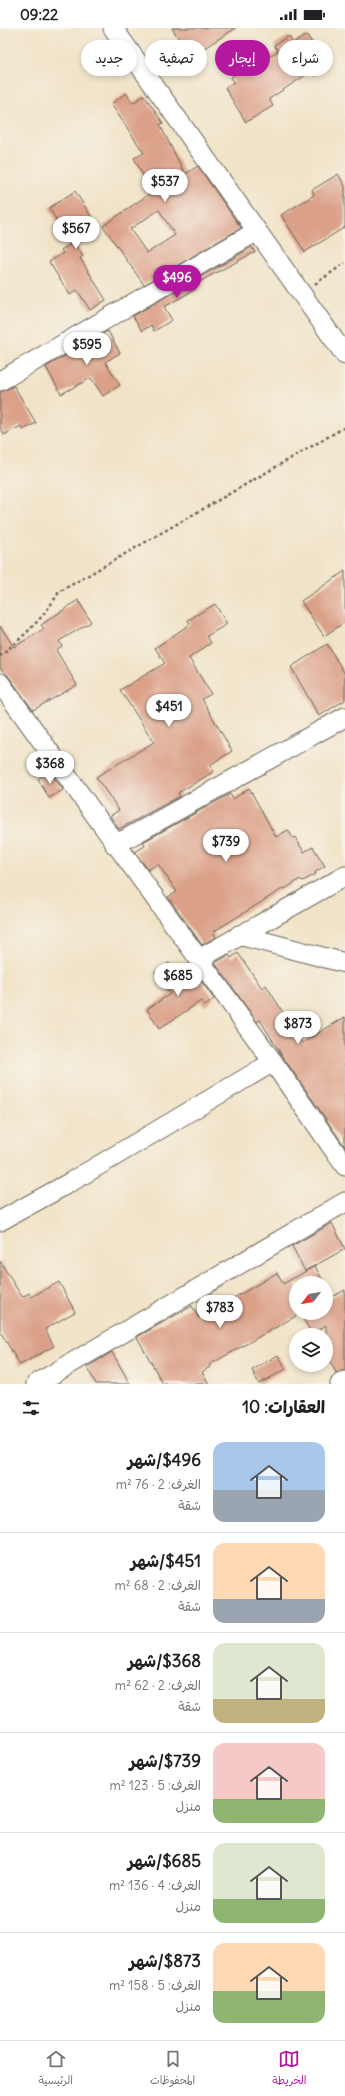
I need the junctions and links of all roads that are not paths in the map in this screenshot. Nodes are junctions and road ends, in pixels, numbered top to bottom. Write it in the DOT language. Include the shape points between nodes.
graph roads {
  1 [pos="112,28"];
  2 [pos="257,231"];
  3 [pos="345,355"];
  4 [pos="0,380"];
  5 [pos="0,684"];
  6 [pos="345,717"];
  7 [pos="115,845"];
  8 [pos="345,876"];
  9 [pos="239,935"];
  10 [pos="199,959"];
  11 [pos="345,963"];
  12 [pos="273,1062"];
  13 [pos="345,1166"];
  14 [pos="345,1202"];
  15 [pos="0,1222"];
  16 [pos="345,1381"];
  17 [pos="36,1384"];
  18 [pos="340,1384"];
  1 -- 2 [label="street"];
  2 -- 3 [label="street"];
  2 -- 4 [label="street"];
  5 -- 7 [label="street"];
  6 -- 7 [label="street"];
  7 -- 10 [label="street"];
  8 -- 9 [label="street"];
  9 -- 10 [label="street"];
  9 -- 11 [label="street"];
  10 -- 12 [label="street"];
  12 -- 13 [label="street"];
  12 -- 15 [label="street"];
  14 -- 17 [label="street"];
  16 -- 18 [label="street"];
}
